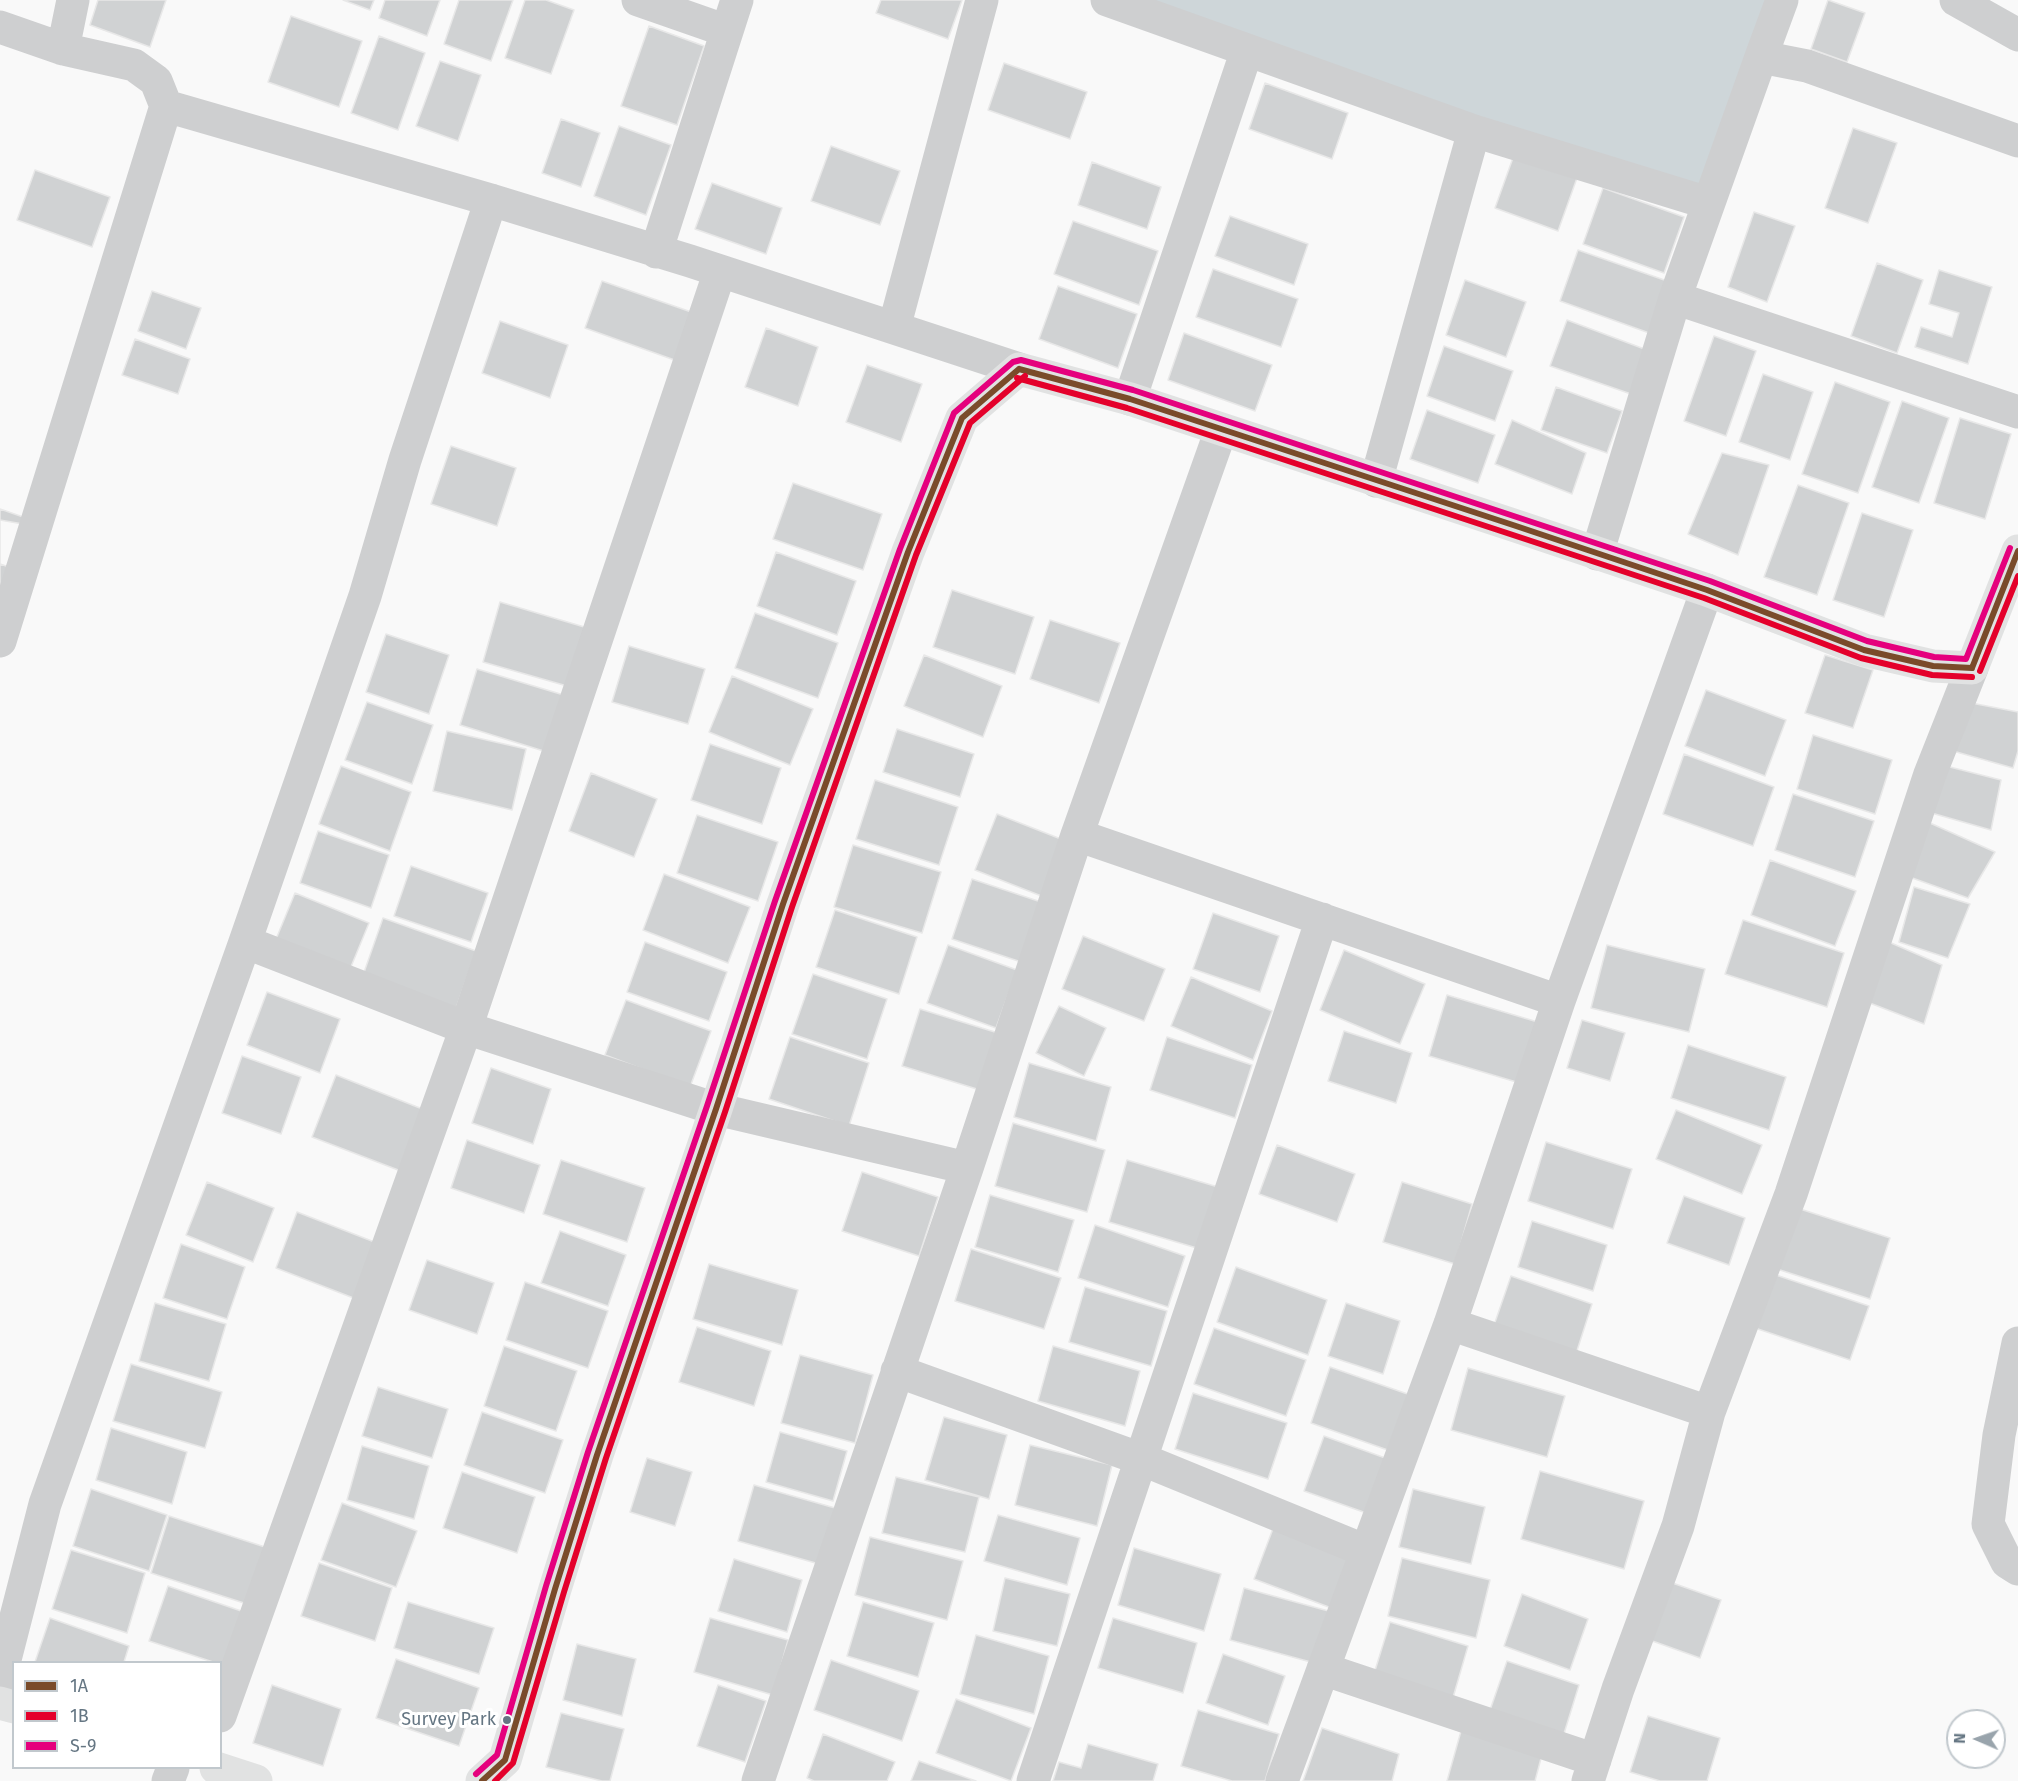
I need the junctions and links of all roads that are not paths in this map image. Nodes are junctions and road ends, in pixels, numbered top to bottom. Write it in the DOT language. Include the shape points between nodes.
graph roads {
  1 [pos="73,0"];
  2 [pos="638,0"];
  3 [pos="737,0"];
  4 [pos="982,0"];
  5 [pos="1107,0"];
  6 [pos="1782,0"];
  7 [pos="1956,0"];
  8 [pos="0,27"];
  9 [pos="727,31"];
  10 [pos="2018,35"];
  11 [pos="50,45"];
  12 [pos="1247,50"];
  13 [pos="1761,57"];
  14 [pos="166,106"];
  15 [pos="1474,131"];
  16 [pos="2018,141"];
  17 [pos="491,200"];
  18 [pos="1708,203"];
  19 [pos="656,252"];
  20 [pos="720,271"];
  21 [pos="1675,298"];
  22 [pos="894,328"];
  23 [pos="1019,369"];
  24 [pos="1130,399"];
  25 [pos="2018,412"];
  26 [pos="1221,430"];
  27 [pos="1376,481"];
  28 [pos="2018,551"];
  29 [pos="1597,554"];
  30 [pos="1707,590"];
  31 [pos="0,641"];
  32 [pos="1971,668"];
  33 [pos="1077,835"];
  34 [pos="1322,919"];
  35 [pos="245,942"];
  36 [pos="1559,1001"];
  37 [pos="466,1028"];
  38 [pos="716,1109"];
  39 [pos="967,1168"];
  40 [pos="1450,1324"];
  41 [pos="2018,1343"];
  42 [pos="897,1371"];
  43 [pos="1709,1412"];
  44 [pos="1141,1459"];
  45 [pos="2003,1526"];
  46 [pos="1366,1551"];
  47 [pos="2018,1569"];
  48 [pos="1323,1669"];
  49 [pos="0,1679"];
  50 [pos="222,1710"];
  51 [pos="222,1769"];
  52 [pos="1592,1771"];
  53 [pos="256,1781"];
  54 [pos="482,1781"];
  55 [pos="758,1781"];
  56 [pos="1033,1781"];
  57 [pos="1282,1781"];
  1 -- 11 [label="street"];
  2 -- 9 [label="street"];
  3 -- 9 [label="street"];
  4 -- 22 [label="street"];
  5 -- 12 [label="street"];
  6 -- 13 [label="street"];
  7 -- 10 [label="street"];
  8 -- 11 [label="street"];
  9 -- 19 [label="street"];
  11 -- 14 [label="street" via="134,65 156,81"];
  12 -- 15 [label="street"];
  12 -- 24 [label="street"];
  13 -- 16 [label="street" via="1807,66"];
  13 -- 18 [label="street"];
  14 -- 17 [label="street"];
  14 -- 31 [label="street"];
  15 -- 18 [label="street"];
  15 -- 27 [label="street"];
  17 -- 19 [label="street"];
  17 -- 35 [label="street" via="405,460 365,596"];
  18 -- 21 [label="street"];
  19 -- 20 [label="street"];
  20 -- 22 [label="street"];
  20 -- 37 [label="street"];
  21 -- 25 [label="street"];
  21 -- 29 [label="street"];
  22 -- 23 [label="street"];
  23 -- 24 [label="main road"];
  23 -- 38 [label="main road" via="962,418 953,437 787,893"];
  24 -- 26 [label="main road"];
  26 -- 27 [label="main road"];
  26 -- 33 [label="street"];
  27 -- 29 [label="main road"];
  28 -- 32 [label="main road"];
  29 -- 30 [label="main road"];
  30 -- 32 [label="main road" via="1864,650 1933,666"];
  30 -- 36 [label="street"];
  32 -- 43 [label="street" via="1930,774 1791,1194"];
  33 -- 34 [label="street"];
  33 -- 39 [label="street"];
  34 -- 36 [label="street"];
  34 -- 44 [label="street"];
  35 -- 37 [label="street"];
  35 -- 49 [label="street" via="45,1504"];
  36 -- 40 [label="street"];
  37 -- 38 [label="street"];
  37 -- 50 [label="street"];
  38 -- 39 [label="street"];
  38 -- 54 [label="main road" via="597,1455 506,1760"];
  39 -- 42 [label="street"];
  40 -- 43 [label="street"];
  40 -- 46 [label="street"];
  41 -- 45 [label="street" via="1999,1435"];
  42 -- 44 [label="street"];
  42 -- 55 [label="street"];
  43 -- 52 [label="street" via="1678,1526"];
  44 -- 46 [label="street"];
  44 -- 56 [label="street"];
  45 -- 47 [label="street" via="2007,1562"];
  46 -- 48 [label="street"];
  48 -- 52 [label="street"];
  48 -- 57 [label="street"];
  51 -- 53 [label="main road"];
}
